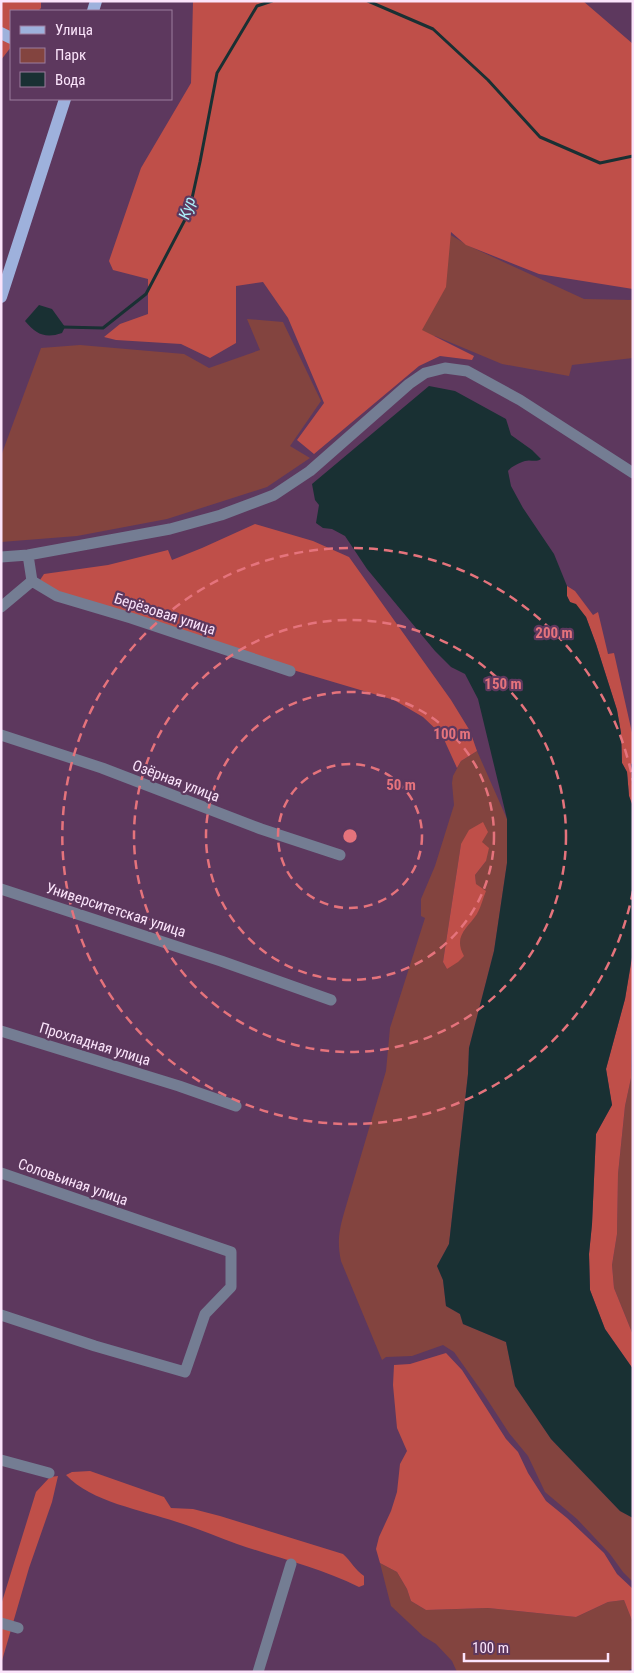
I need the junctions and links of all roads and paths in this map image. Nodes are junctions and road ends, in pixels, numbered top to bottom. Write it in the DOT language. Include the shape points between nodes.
graph roads {
  1 [pos="65,100"];
  2 [pos="1,297"];
  3 [pos="633,473"];
  4 [pos="28,556"];
  5 [pos="1,557"];
  6 [pos="32,581"];
  7 [pos="2,605"];
  8 [pos="290,672"];
  9 [pos="1,736"];
  10 [pos="340,855"];
  11 [pos="1,888"];
  12 [pos="331,1000"];
  13 [pos="1,1031"];
  14 [pos="236,1106"];
  15 [pos="1,1173"];
  16 [pos="1,1315"];
  17 [pos="1,1460"];
  18 [pos="49,1472"];
  19 [pos="291,1564"];
  20 [pos="1,1623"];
  21 [pos="18,1628"];
  22 [pos="258,1672"];
  1 -- 2 [label="main road"];
  3 -- 4 [label="street" via="520,400 467,371 445,368 425,373 409,384 310,470 274,495 221,515 170,529"];
  4 -- 5 [label="street"];
  4 -- 6 [label="street"];
  6 -- 7 [label="street"];
  6 -- 8 [label="street, Берёзовая улица" via="57,596"];
  9 -- 10 [label="street, Озёрная улица" via="102,768 261,829"];
  11 -- 12 [label="street, Университетская улица"];
  13 -- 14 [label="street, Прохладная улица"];
  15 -- 16 [label="street, Соловьиная улица" via="231,1252 231,1287 204,1314 185,1372"];
  17 -- 18 [label="street"];
  19 -- 22 [label="street"];
  20 -- 21 [label="street"];
}
